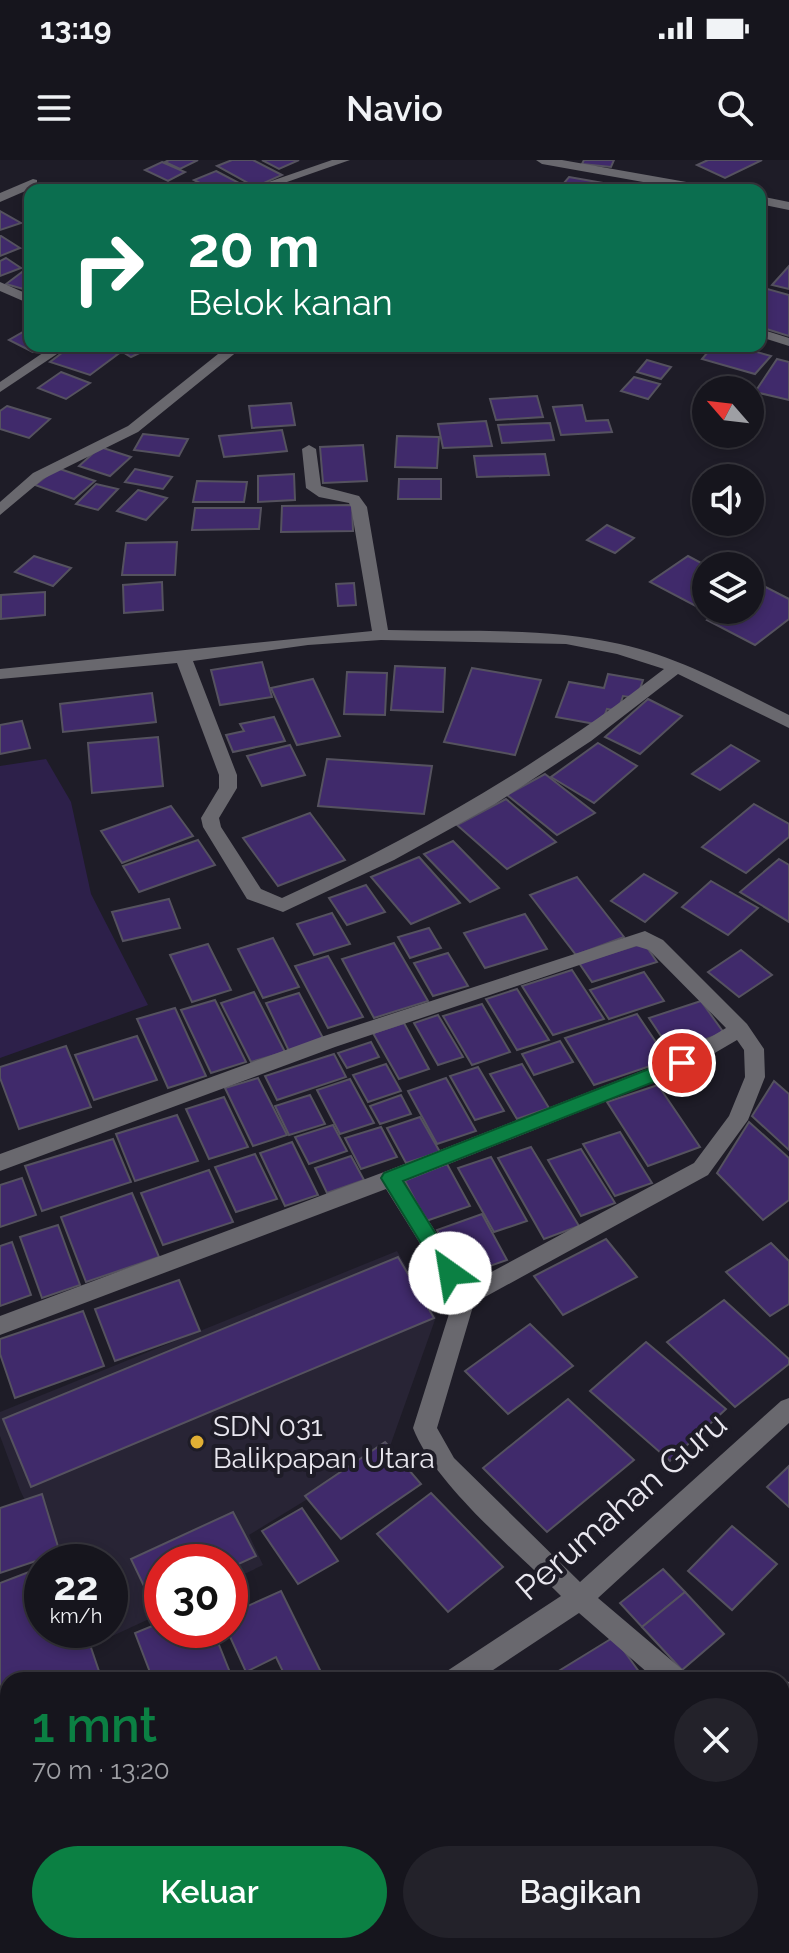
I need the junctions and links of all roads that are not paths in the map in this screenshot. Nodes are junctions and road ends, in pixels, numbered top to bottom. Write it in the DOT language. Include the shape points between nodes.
graph roads {
  1 [pos="344,160"];
  2 [pos="542,160"];
  3 [pos="324,162"];
  4 [pos="267,184"];
  5 [pos="676,184"];
  6 [pos="24,187"];
  7 [pos="0,198"];
  8 [pos="766,201"];
  9 [pos="789,206"];
  10 [pos="0,286"];
  11 [pos="24,297"];
  12 [pos="766,335"];
  13 [pos="789,342"];
  14 [pos="53,352"];
  15 [pos="229,352"];
  16 [pos="0,388"];
  17 [pos="309,449"];
  18 [pos="0,510"];
  19 [pos="381,635"];
  20 [pos="183,657"];
  21 [pos="677,667"];
  22 [pos="0,674"];
  23 [pos="789,722"];
  24 [pos="740,1029"];
  25 [pos="0,1163"];
  26 [pos="391,1178"];
  27 [pos="465,1297"];
  28 [pos="0,1326"];
  29 [pos="789,1408"];
  30 [pos="580,1598"];
  31 [pos="468,1672"];
  32 [pos="666,1672"];
  1 -- 3 [label="street"];
  2 -- 5 [label="street"];
  3 -- 4 [label="street"];
  6 -- 7 [label="street"];
  8 -- 9 [label="street"];
  10 -- 11 [label="street"];
  12 -- 13 [label="street"];
  14 -- 16 [label="street"];
  15 -- 18 [label="street" via="133,429 38,476"];
  17 -- 19 [label="street" via="314,488 354,499 359,507"];
  19 -- 20 [label="street"];
  19 -- 21 [label="street" via="566,639"];
  20 -- 21 [label="street" via="228,775 228,788 210,818 212,827 254,894 283,905 459,818 620,714"];
  20 -- 22 [label="street"];
  21 -- 23 [label="street"];
  24 -- 25 [label="street" via="656,945 635,939 328,1042"];
  24 -- 26 [label="street" via="682,1063"];
  24 -- 27 [label="street" via="754,1049 755,1077 738,1120 701,1169"];
  26 -- 27 [label="street"];
  26 -- 28 [label="street"];
  27 -- 30 [label="street" via="425,1428 446,1465"];
  29 -- 30 [label="street, Perumahan Guru"];
  30 -- 31 [label="street, Perumahan Guru"];
  30 -- 32 [label="street"];
}
